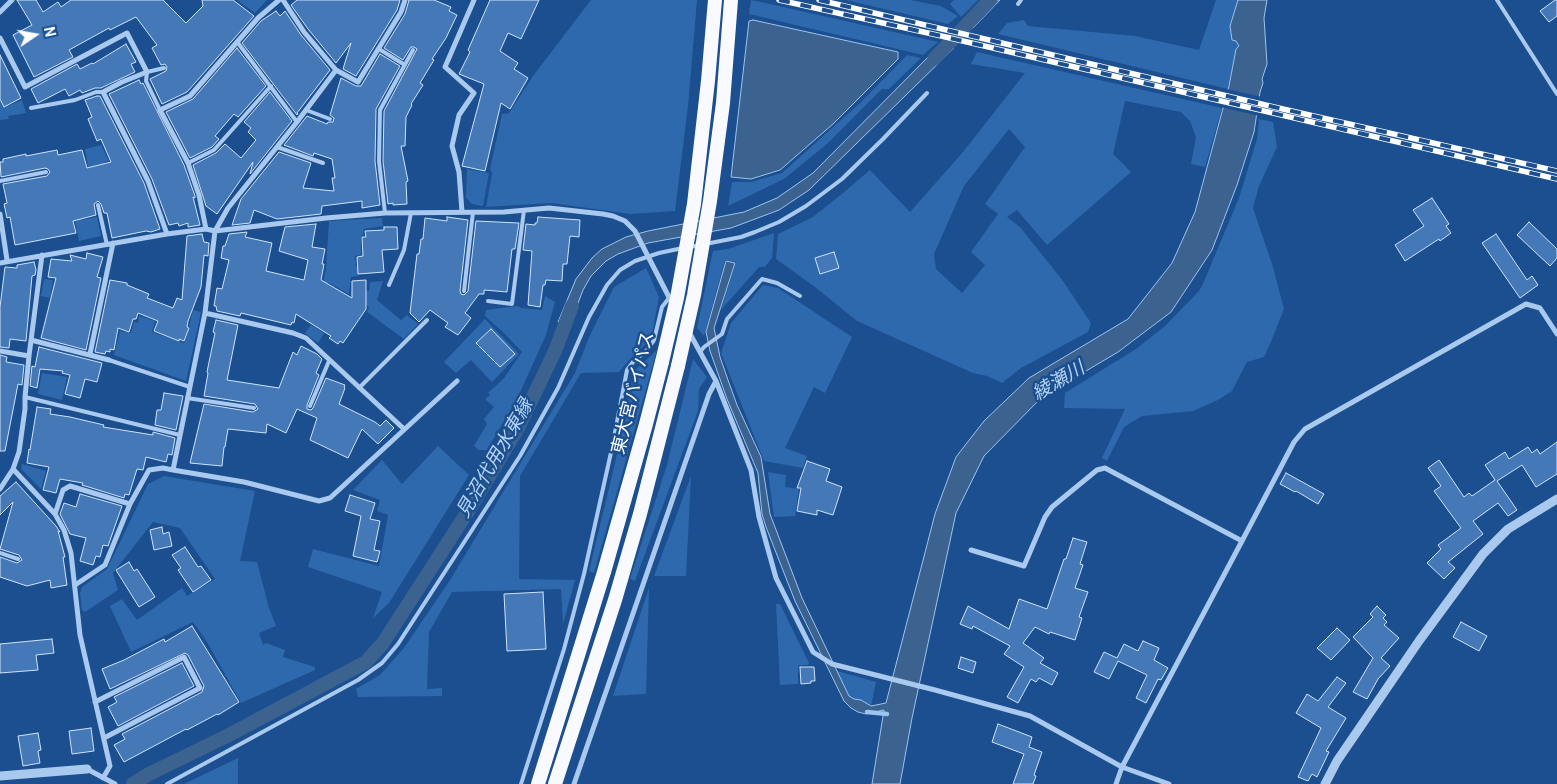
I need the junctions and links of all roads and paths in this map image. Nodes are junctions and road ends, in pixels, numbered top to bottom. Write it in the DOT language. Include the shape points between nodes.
graph roads {
  1 [pos="12,0"];
  2 [pos="281,0"];
  3 [pos="405,0"];
  4 [pos="474,0"];
  5 [pos="714,0"];
  6 [pos="731,0"];
  7 [pos="1022,0"];
  8 [pos="1497,0"];
  9 [pos="1018,4"];
  10 [pos="0,12"];
  11 [pos="0,38"];
  12 [pos="238,43"];
  13 [pos="379,49"];
  14 [pos="413,50"];
  15 [pos="405,65"];
  16 [pos="164,68"];
  17 [pos="336,70"];
  18 [pos="147,72"];
  19 [pos="271,86"];
  20 [pos="103,92"];
  21 [pos="927,93"];
  22 [pos="1557,94"];
  23 [pos="31,108"];
  24 [pos="160,110"];
  25 [pos="306,110"];
  26 [pos="330,119"];
  27 [pos="298,122"];
  28 [pos="277,146"];
  29 [pos="188,162"];
  30 [pos="323,163"];
  31 [pos="46,172"];
  32 [pos="0,181"];
  33 [pos="98,205"];
  34 [pos="524,210"];
  35 [pos="462,212"];
  36 [pos="473,212"];
  37 [pos="411,213"];
  38 [pos="0,214"];
  39 [pos="385,214"];
  40 [pos="206,229"];
  41 [pos="215,231"];
  42 [pos="167,234"];
  43 [pos="110,244"];
  44 [pos="42,255"];
  45 [pos="647,256"];
  46 [pos="7,260"];
  47 [pos="0,263"];
  48 [pos="389,285"];
  49 [pos="464,290"];
  50 [pos="800,296"];
  51 [pos="669,298"];
  52 [pos="488,301"];
  53 [pos="205,313"];
  54 [pos="678,313"];
  55 [pos="427,320"];
  56 [pos="682,321"];
  57 [pos="1557,334"];
  58 [pos="31,340"];
  59 [pos="0,351"];
  60 [pos="700,352"];
  61 [pos="90,354"];
  62 [pos="29,356"];
  63 [pos="109,360"];
  64 [pos="329,361"];
  65 [pos="457,381"];
  66 [pos="716,381"];
  67 [pos="190,387"];
  68 [pos="359,388"];
  69 [pos="25,396"];
  70 [pos="187,398"];
  71 [pos="310,406"];
  72 [pos="254,408"];
  73 [pos="404,429"];
  74 [pos="180,435"];
  75 [pos="13,469"];
  76 [pos="173,470"];
  77 [pos="0,489"];
  78 [pos="1557,499"];
  79 [pos="130,504"];
  80 [pos="55,514"];
  81 [pos="1242,541"];
  82 [pos="971,550"];
  83 [pos="0,553"];
  84 [pos="18,559"];
  85 [pos="74,585"];
  86 [pos="95,702"];
  87 [pos="104,738"];
  88 [pos="1122,767"];
  89 [pos="87,769"];
  90 [pos="0,776"];
  91 [pos="106,779"];
  92 [pos="115,784"];
  93 [pos="167,784"];
  94 [pos="520,784"];
  95 [pos="538,784"];
  96 [pos="555,784"];
  97 [pos="574,784"];
  98 [pos="1116,784"];
  99 [pos="1169,784"];
  100 [pos="1325,784"];
  1 -- 10 [label="street"];
  2 -- 12 [label="street" via="258,18"];
  2 -- 17 [label="street"];
  3 -- 13 [label="street"];
  4 -- 35 [label="street" via="446,67 474,93 459,115 452,146 459,172"];
  5 -- 95 [label="highway, 東大宮バイパス, bridge" via="694,204 677,298 644,433"];
  6 -- 96 [label="highway, 東大宮バイパス, bridge" via="724,103 694,295 640,514"];
  7 -- 9 [label="lane"];
  8 -- 22 [label="lane"];
  11 -- 18 [label="street" via="25,87 127,33"];
  12 -- 19 [label="lane"];
  12 -- 24 [label="street" via="190,96"];
  13 -- 15 [label="lane"];
  13 -- 17 [label="street" via="358,82"];
  14 -- 15 [label="lane"];
  15 -- 39 [label="lane" via="380,110 379,161"];
  16 -- 18 [label="lane"];
  17 -- 25 [label="street"];
  18 -- 20 [label="street"];
  18 -- 24 [label="lane" via="146,81"];
  19 -- 27 [label="lane"];
  19 -- 29 [label="lane" via="214,150"];
  20 -- 23 [label="lane"];
  20 -- 42 [label="street" via="148,181"];
  21 -- 45 [label="lane" via="842,179 779,222 741,237"];
  24 -- 29 [label="street"];
  25 -- 26 [label="lane"];
  25 -- 27 [label="street"];
  27 -- 28 [label="street"];
  28 -- 30 [label="lane"];
  28 -- 41 [label="street" via="228,208"];
  29 -- 40 [label="street"];
  31 -- 32 [label="lane"];
  33 -- 43 [label="lane"];
  34 -- 36 [label="street"];
  34 -- 45 [label="street" via="549,208 613,216 625,221 635,231"];
  34 -- 52 [label="lane" via="512,304"];
  35 -- 36 [label="street"];
  35 -- 37 [label="street"];
  36 -- 49 [label="lane"];
  37 -- 39 [label="street"];
  37 -- 48 [label="lane" via="404,250"];
  38 -- 46 [label="street"];
  39 -- 41 [label="street"];
  40 -- 41 [label="street"];
  40 -- 42 [label="street"];
  41 -- 53 [label="street"];
  42 -- 43 [label="street"];
  43 -- 44 [label="street"];
  43 -- 61 [label="street"];
  44 -- 46 [label="street"];
  44 -- 58 [label="street"];
  45 -- 51 [label="street"];
  45 -- 93 [label="lane" via="620,270 607,285 588,317 558,388 520,456 398,644 382,663 358,680"];
  46 -- 47 [label="street"];
  50 -- 60 [label="lane" via="777,282 762,279 727,319 722,334"];
  51 -- 54 [label="street"];
  51 -- 94 [label="lane" via="662,307 654,340 627,370 567,640"];
  53 -- 64 [label="street" via="306,338"];
  53 -- 67 [label="street"];
  55 -- 68 [label="lane"];
  56 -- 60 [label="street"];
  57 -- 81 [label="street" via="1540,308 1526,304 1305,429 1294,442"];
  58 -- 61 [label="street"];
  58 -- 62 [label="street"];
  59 -- 62 [label="street"];
  60 -- 66 [label="street"];
  61 -- 63 [label="street"];
  62 -- 69 [label="street"];
  63 -- 67 [label="lane"];
  64 -- 68 [label="street"];
  64 -- 71 [label="lane"];
  65 -- 73 [label="street"];
  66 -- 88 [label="street" via="751,470 759,517 776,578 813,652 838,665 1030,716"];
  66 -- 97 [label="street"];
  67 -- 70 [label="street"];
  68 -- 73 [label="street"];
  69 -- 74 [label="lane"];
  69 -- 75 [label="street" via="19,452"];
  70 -- 72 [label="lane"];
  70 -- 74 [label="street"];
  73 -- 76 [label="street" via="330,498 319,501 244,482"];
  74 -- 76 [label="street"];
  75 -- 77 [label="street"];
  75 -- 80 [label="street"];
  76 -- 79 [label="street" via="149,470"];
  78 -- 100 [label="street" via="1508,529 1483,554 1419,641 1337,761"];
  79 -- 80 [label="street" via="70,486 63,490"];
  79 -- 85 [label="street" via="105,565"];
  80 -- 85 [label="street" via="71,553"];
  81 -- 82 [label="street" via="1106,468 1097,470 1052,508 1024,566"];
  81 -- 88 [label="street"];
  83 -- 84 [label="lane"];
  85 -- 86 [label="street" via="80,635"];
  86 -- 87 [label="street"];
  86 -- 87 [label="street" via="184,658 200,688"];
  87 -- 91 [label="street" via="110,766"];
  88 -- 98 [label="street"];
  88 -- 99 [label="street"];
  89 -- 90 [label="street"];
  89 -- 91 [label="street"];
  91 -- 92 [label="street"];
}
